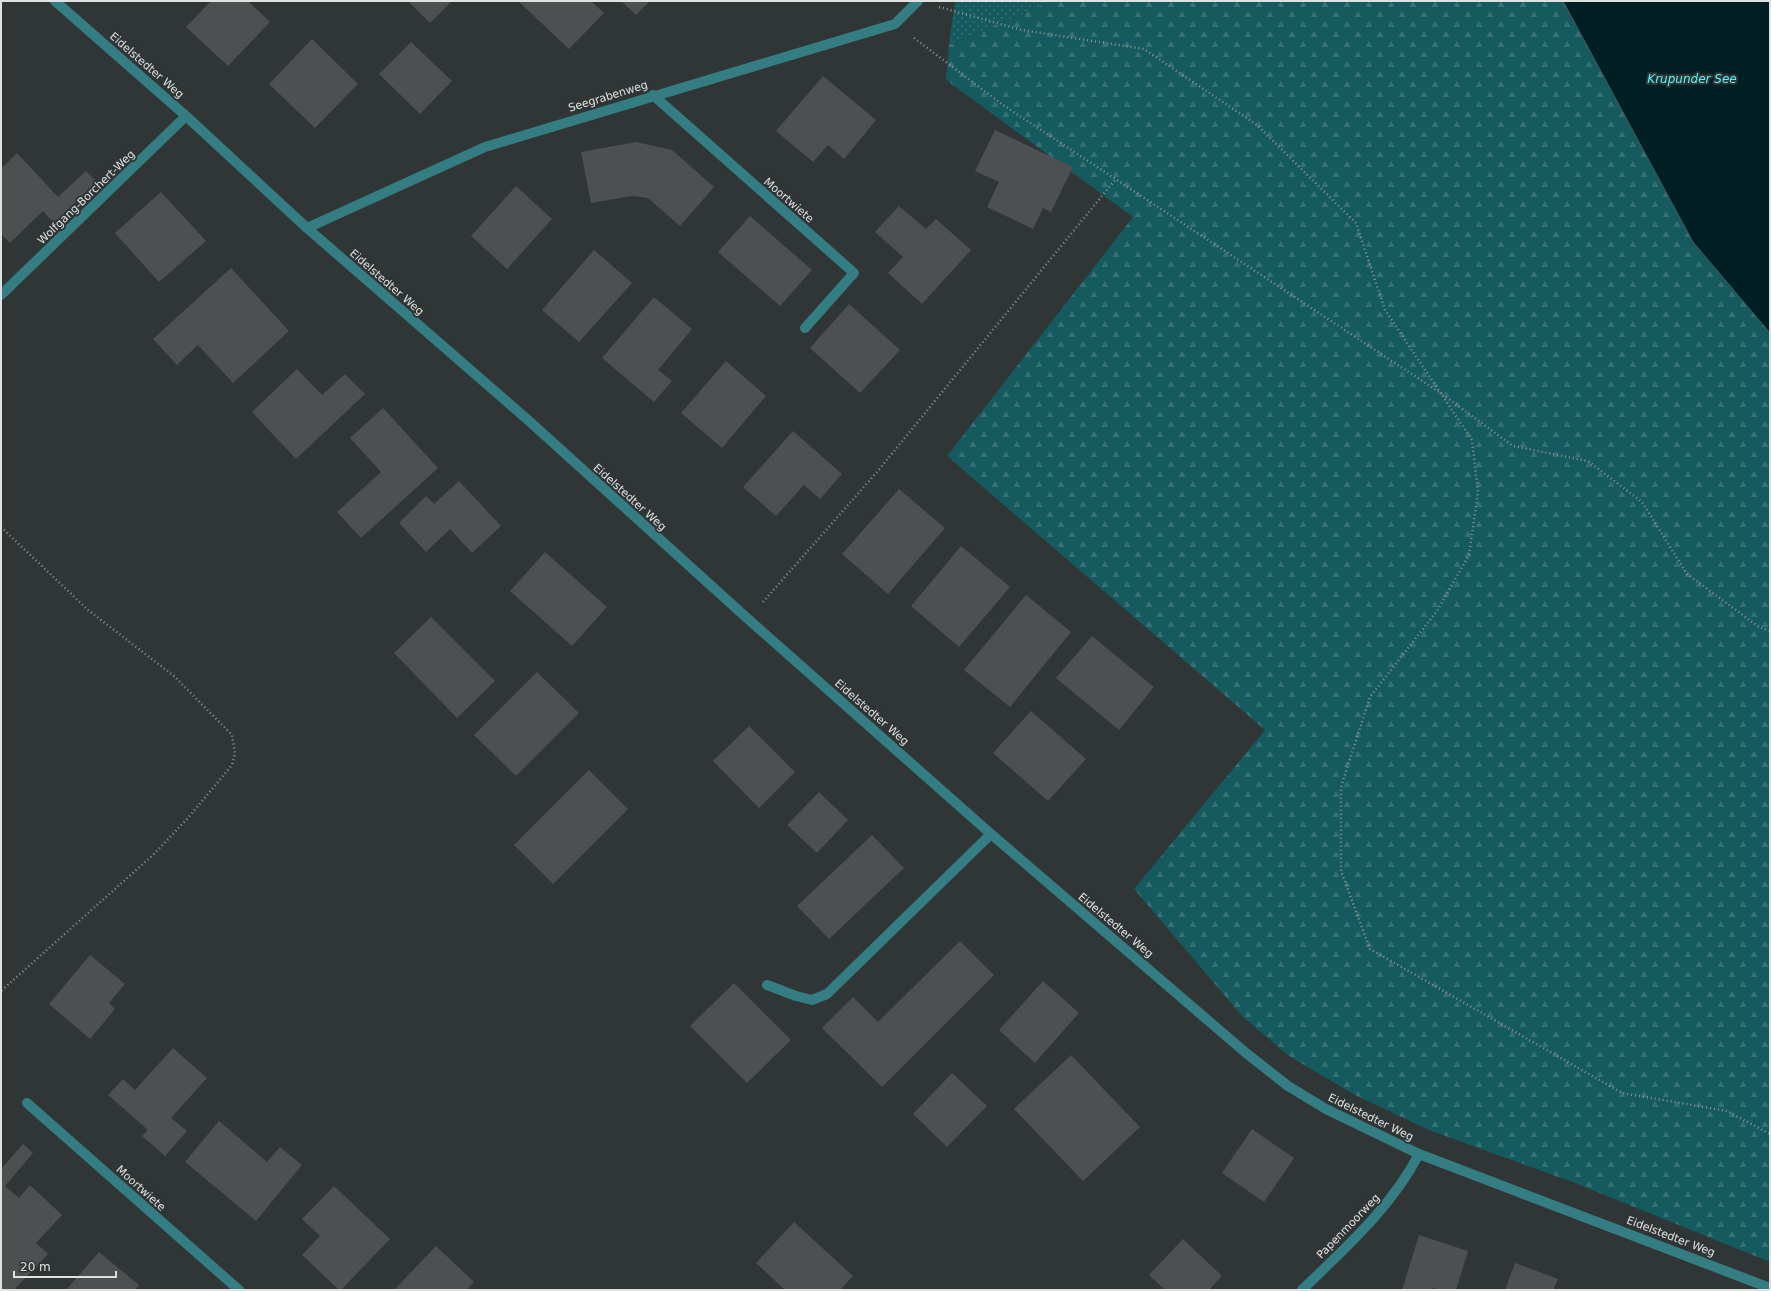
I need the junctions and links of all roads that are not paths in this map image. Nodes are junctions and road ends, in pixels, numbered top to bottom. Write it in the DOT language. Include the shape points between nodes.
graph roads {
  1 [pos="55,1"];
  2 [pos="918,1"];
  3 [pos="653,96"];
  4 [pos="186,116"];
  5 [pos="307,228"];
  6 [pos="1,294"];
  7 [pos="805,328"];
  8 [pos="991,834"];
  9 [pos="767,985"];
  10 [pos="27,1103"];
  11 [pos="1420,1154"];
  12 [pos="1770,1288"];
  13 [pos="239,1290"];
  14 [pos="1302,1290"];
  1 -- 4 [label="street, Eidelstedter Weg"];
  2 -- 3 [label="street, Seegrabenweg" via="895,24"];
  3 -- 5 [label="street, Seegrabenweg" via="486,147"];
  3 -- 7 [label="street, Moortwiete" via="854,273"];
  4 -- 5 [label="street, Eidelstedter Weg"];
  4 -- 6 [label="street, Wolfgang-Borchert-Weg"];
  5 -- 8 [label="street, Eidelstedter Weg" via="528,420"];
  8 -- 9 [label="street" via="827,994 812,1000"];
  8 -- 11 [label="street, Eidelstedter Weg" via="1246,1053 1288,1086 1326,1109"];
  10 -- 13 [label="street, Moortwiete"];
  11 -- 12 [label="street, Eidelstedter Weg"];
  11 -- 14 [label="street, Papenmoorweg" via="1409,1175 1379,1214"];
}
